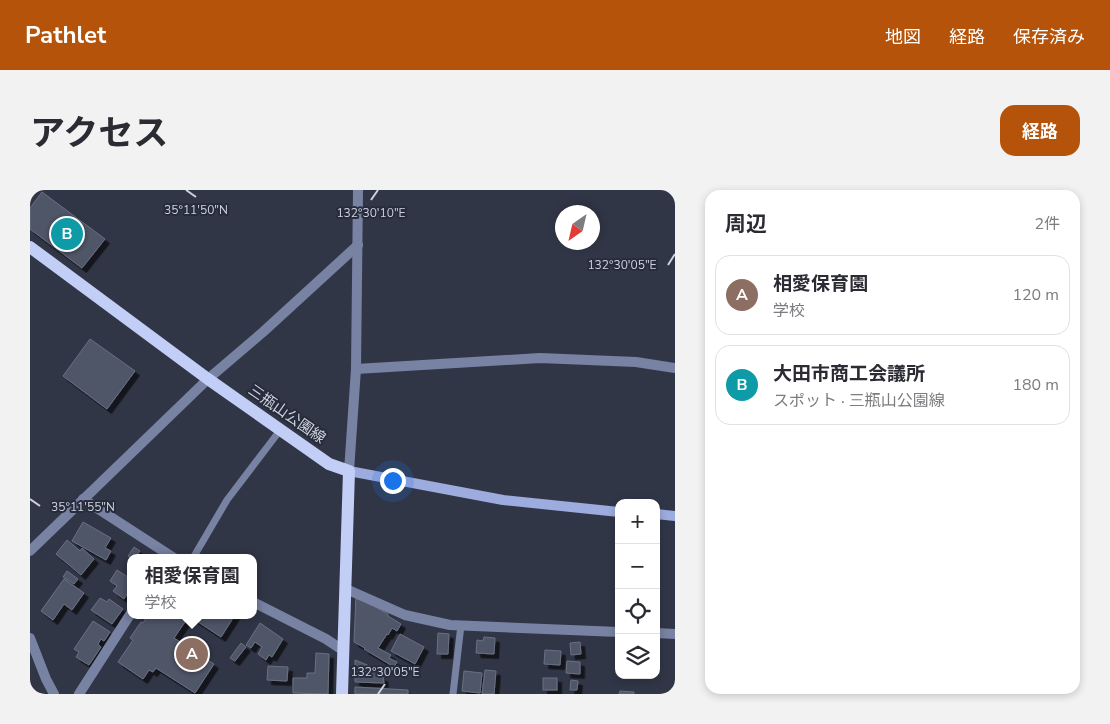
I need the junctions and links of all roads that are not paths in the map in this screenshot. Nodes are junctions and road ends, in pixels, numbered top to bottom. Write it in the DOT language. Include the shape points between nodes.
graph roads {
  1 [pos="358,190"];
  2 [pos="358,245"];
  3 [pos="30,247"];
  4 [pos="675,368"];
  5 [pos="356,369"];
  6 [pos="208,379"];
  7 [pos="281,430"];
  8 [pos="349,471"];
  9 [pos="83,499"];
  10 [pos="615,512"];
  11 [pos="660,514"];
  12 [pos="675,516"];
  13 [pos="30,551"];
  14 [pos="166,554"];
  15 [pos="196,554"];
  16 [pos="346,589"];
  17 [pos="257,604"];
  18 [pos="127,619"];
  19 [pos="461,625"];
  20 [pos="615,632"];
  21 [pos="660,633"];
  22 [pos="675,634"];
  23 [pos="30,638"];
  24 [pos="344,651"];
  25 [pos="452,693"];
  26 [pos="54,694"];
  27 [pos="79,694"];
  28 [pos="342,694"];
  1 -- 2 [label="street"];
  2 -- 5 [label="street"];
  2 -- 6 [label="street"];
  3 -- 6 [label="main road, 三瓶山公園線"];
  4 -- 5 [label="street" via="636,362 540,358"];
  5 -- 8 [label="street"];
  6 -- 7 [label="main road, 三瓶山公園線"];
  6 -- 9 [label="street"];
  7 -- 8 [label="main road, 三瓶山公園線" via="329,464"];
  7 -- 15 [label="lane" via="227,500"];
  8 -- 10 [label="street" via="502,500"];
  8 -- 16 [label="main road"];
  9 -- 13 [label="street"];
  9 -- 14 [label="street"];
  11 -- 12 [label="street"];
  16 -- 19 [label="street" via="405,615"];
  16 -- 24 [label="main road"];
  17 -- 24 [label="street"];
  18 -- 27 [label="street"];
  19 -- 20 [label="street"];
  19 -- 25 [label="lane"];
  21 -- 22 [label="street"];
  23 -- 26 [label="street"];
  24 -- 28 [label="main road"];
}
